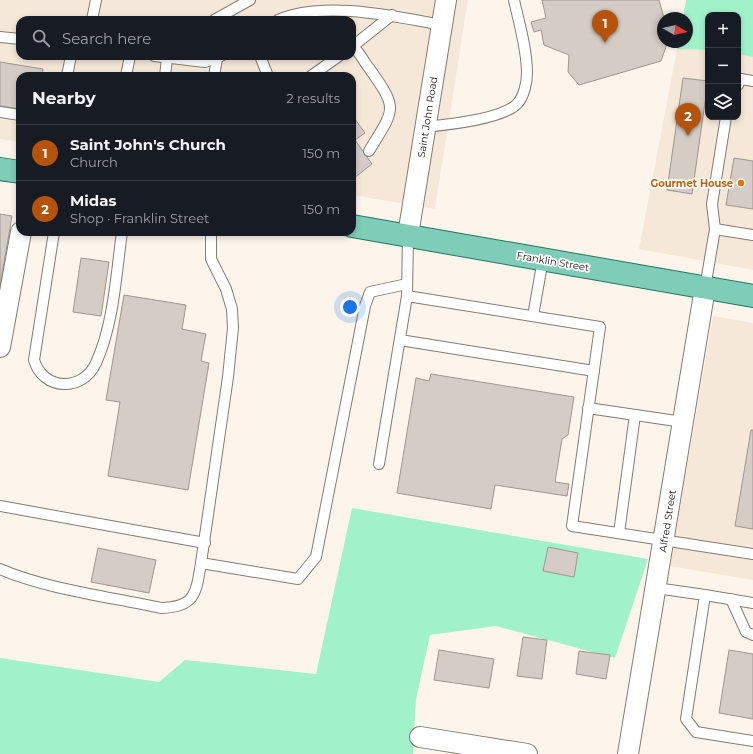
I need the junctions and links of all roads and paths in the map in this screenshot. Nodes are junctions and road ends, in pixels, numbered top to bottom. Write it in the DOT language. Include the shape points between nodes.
graph roads {
  1 [pos="96,0"];
  2 [pos="250,0"];
  3 [pos="446,0"];
  4 [pos="514,0"];
  5 [pos="392,15"];
  6 [pos="93,16"];
  7 [pos="221,16"];
  8 [pos="285,16"];
  9 [pos="442,25"];
  10 [pos="0,37"];
  11 [pos="16,39"];
  12 [pos="356,44"];
  13 [pos="356,52"];
  14 [pos="69,60"];
  15 [pos="129,60"];
  16 [pos="168,60"];
  17 [pos="186,60"];
  18 [pos="211,60"];
  19 [pos="218,60"];
  20 [pos="262,60"];
  21 [pos="333,60"];
  22 [pos="68,72"];
  23 [pos="127,72"];
  24 [pos="166,72"];
  25 [pos="215,72"];
  26 [pos="266,72"];
  27 [pos="317,72"];
  28 [pos="753,81"];
  29 [pos="738,84"];
  30 [pos="0,112"];
  31 [pos="16,114"];
  32 [pos="726,120"];
  33 [pos="425,127"];
  34 [pos="369,151"];
  35 [pos="0,169"];
  36 [pos="16,171"];
  37 [pos="356,227"];
  38 [pos="715,229"];
  39 [pos="408,235"];
  40 [pos="753,235"];
  41 [pos="20,236"];
  42 [pos="53,236"];
  43 [pos="121,236"];
  44 [pos="211,236"];
  45 [pos="543,259"];
  46 [pos="407,284"];
  47 [pos="705,288"];
  48 [pos="407,296"];
  49 [pos="753,296"];
  50 [pos="533,316"];
  51 [pos="400,340"];
  52 [pos="0,347"];
  53 [pos="594,371"];
  54 [pos="588,408"];
  55 [pos="635,415"];
  56 [pos="683,422"];
  57 [pos="379,464"];
  58 [pos="0,506"];
  59 [pos="619,533"];
  60 [pos="664,539"];
  61 [pos="204,542"];
  62 [pos="753,554"];
  63 [pos="201,563"];
  64 [pos="0,569"];
  65 [pos="656,588"];
  66 [pos="705,595"];
  67 [pos="731,599"];
  68 [pos="753,603"];
  69 [pos="753,635"];
  70 [pos="420,736"];
  71 [pos="753,741"];
  72 [pos="527,754"];
  73 [pos="628,754"];
  1 -- 6 [label="lane"];
  2 -- 7 [label="lane"];
  3 -- 9 [label="street, Saint John Road"];
  4 -- 33 [label="lane" via="527,73 524,91 517,104 501,113 450,125"];
  5 -- 8 [label="lane" via="328,7 306,8"];
  5 -- 9 [label="lane"];
  5 -- 12 [label="lane"];
  9 -- 33 [label="street, Saint John Road"];
  10 -- 11 [label="lane"];
  13 -- 34 [label="lane" via="388,94 390,104 387,122"];
  14 -- 22 [label="lane"];
  15 -- 23 [label="lane"];
  16 -- 24 [label="lane"];
  17 -- 18 [label="lane"];
  19 -- 25 [label="lane"];
  20 -- 26 [label="lane"];
  21 -- 27 [label="lane"];
  28 -- 29 [label="lane" via="741,79"];
  30 -- 31 [label="lane"];
  32 -- 38 [label="lane" via="712,204"];
  33 -- 39 [label="street, Saint John Road"];
  35 -- 36 [label="main road"];
  37 -- 39 [label="main road, Franklin Street"];
  38 -- 40 [label="lane"];
  38 -- 47 [label="lane"];
  39 -- 45 [label="main road, Franklin Street"];
  39 -- 46 [label="lane"];
  41 -- 52 [label="street"];
  42 -- 43 [label="lane" via="34,360 42,377 62,384 83,379 89,374 97,359 112,305"];
  44 -- 61 [label="lane" via="211,259 226,290 232,309 233,328"];
  45 -- 47 [label="main road, Franklin Street"];
  45 -- 50 [label="lane"];
  46 -- 48 [label="lane"];
  46 -- 63 [label="lane" via="370,292 365,306 316,557 298,579"];
  47 -- 49 [label="main road, Franklin Street"];
  47 -- 56 [label="street, Alfred Street"];
  48 -- 50 [label="lane"];
  48 -- 51 [label="lane"];
  50 -- 53 [label="lane" via="600,328"];
  51 -- 53 [label="lane"];
  51 -- 57 [label="lane"];
  53 -- 54 [label="lane"];
  54 -- 55 [label="lane"];
  54 -- 59 [label="lane" via="572,526"];
  55 -- 56 [label="lane"];
  55 -- 59 [label="lane"];
  56 -- 60 [label="street, Alfred Street"];
  58 -- 61 [label="lane"];
  59 -- 60 [label="lane"];
  60 -- 62 [label="lane"];
  60 -- 65 [label="street, Alfred Street"];
  61 -- 63 [label="lane"];
  63 -- 64 [label="lane" via="198,587 193,598 185,604 160,608 44,583"];
  65 -- 66 [label="lane"];
  65 -- 73 [label="street, Alfred Street"];
  66 -- 67 [label="lane"];
  66 -- 71 [label="lane" via="686,719 696,732"];
  67 -- 68 [label="lane"];
  67 -- 69 [label="lane" via="746,632"];
  70 -- 72 [label="street"];
}
